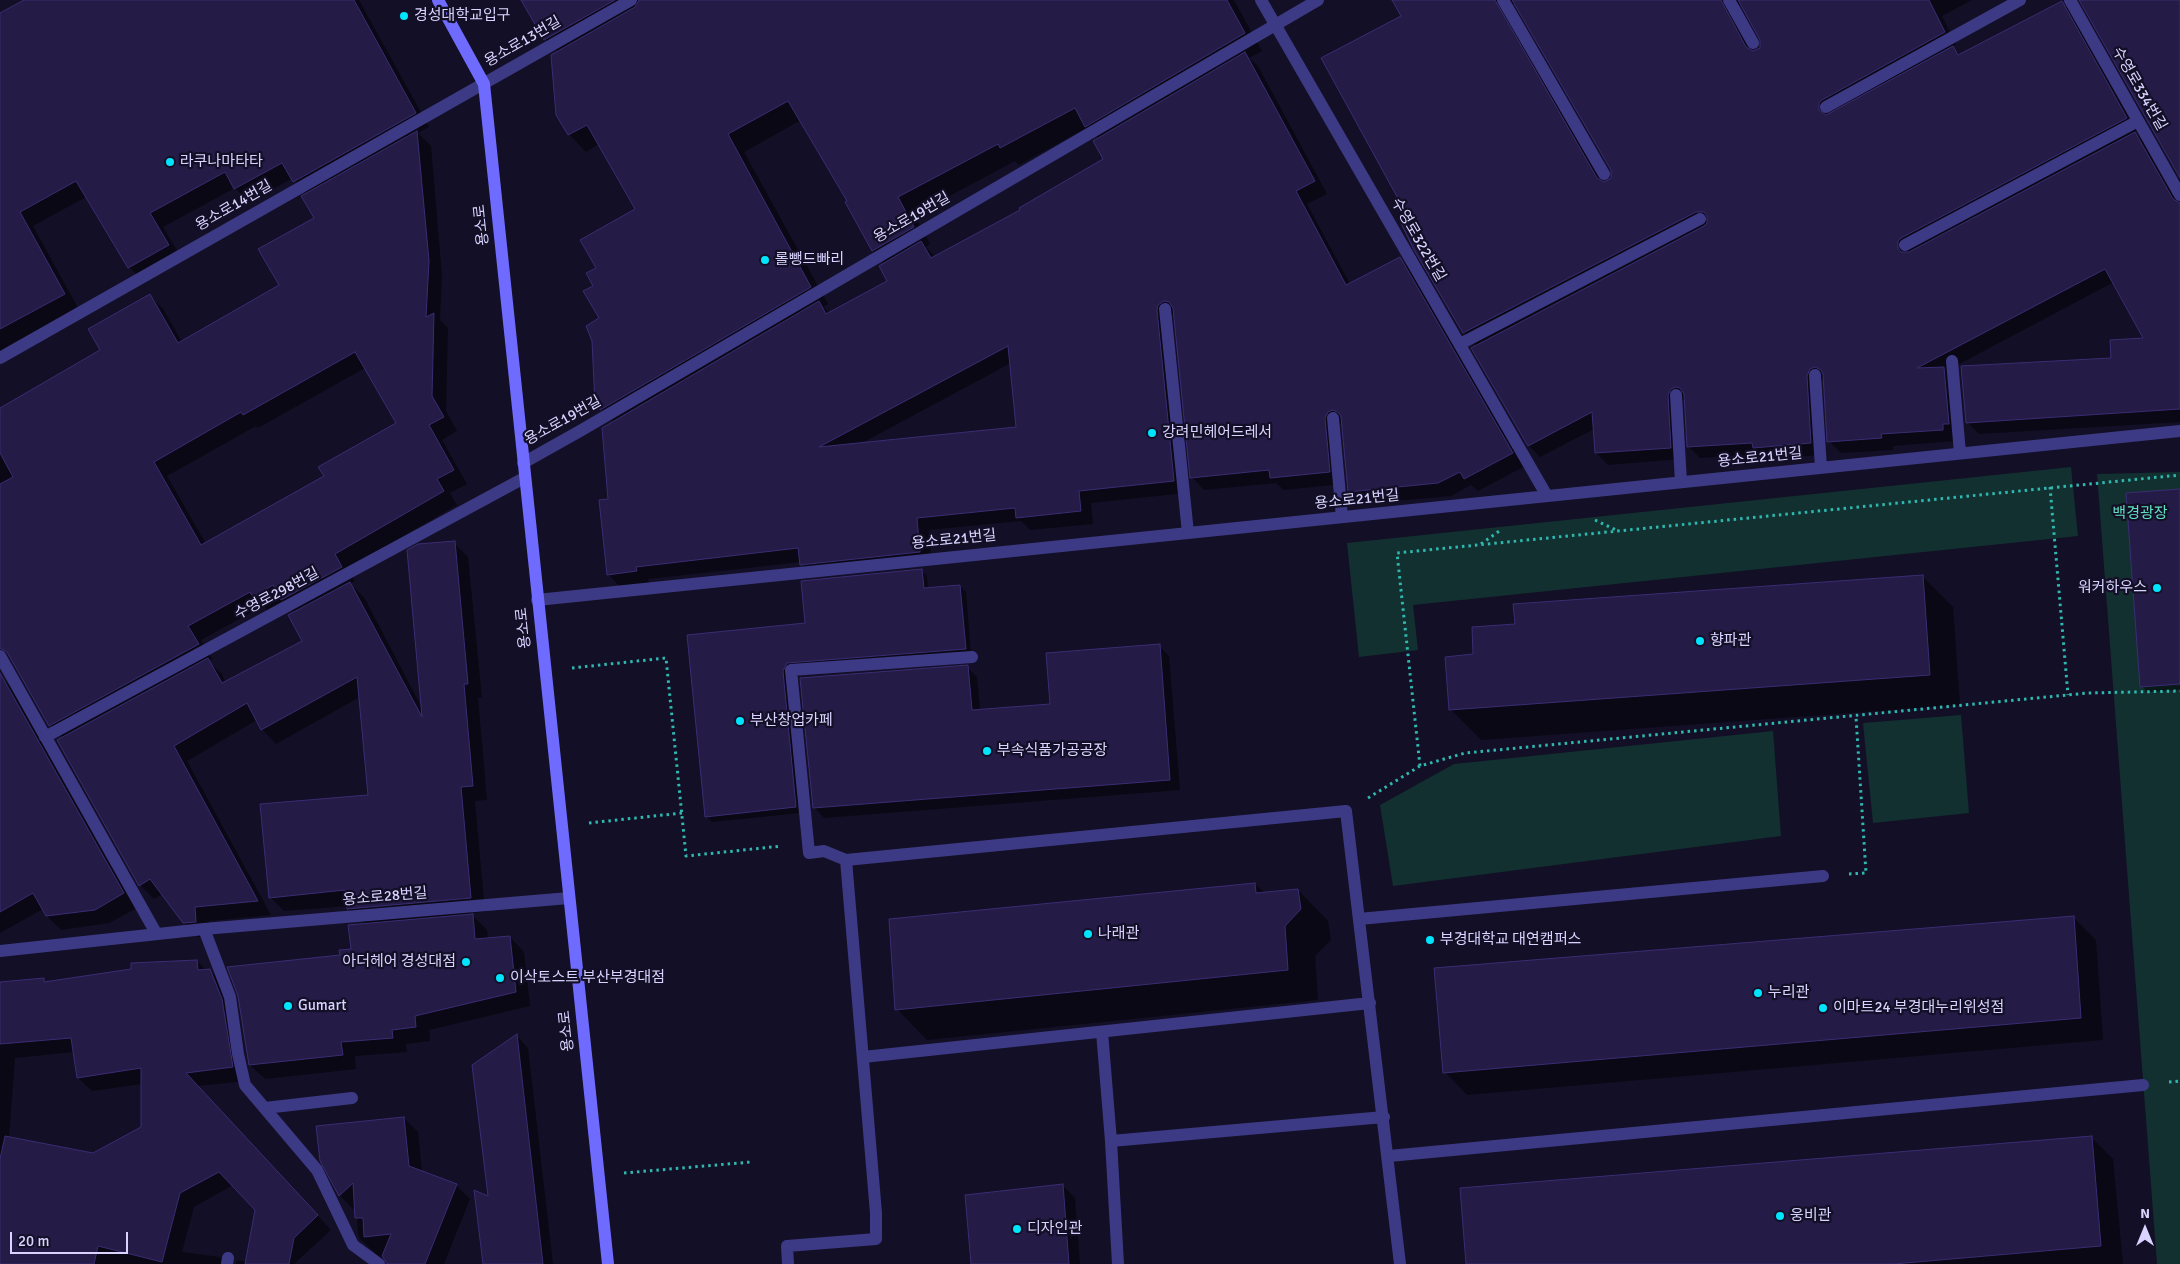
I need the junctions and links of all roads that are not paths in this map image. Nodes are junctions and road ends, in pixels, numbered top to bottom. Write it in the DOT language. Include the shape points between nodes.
graph roads {
  1 [pos="438,0"];
  2 [pos="631,0"];
  3 [pos="1261,0"];
  4 [pos="1318,0"];
  5 [pos="1503,0"];
  6 [pos="1729,0"];
  7 [pos="2020,0"];
  8 [pos="2070,0"];
  9 [pos="1275,24"];
  10 [pos="1752,43"];
  11 [pos="484,84"];
  12 [pos="1826,107"];
  13 [pos="2138,121"];
  14 [pos="1604,174"];
  15 [pos="2180,195"];
  16 [pos="1700,219"];
  17 [pos="1905,245"];
  18 [pos="1165,309"];
  19 [pos="1460,344"];
  20 [pos="0,358"];
  21 [pos="1952,361"];
  22 [pos="1815,375"];
  23 [pos="1676,395"];
  24 [pos="1332,418"];
  25 [pos="2180,431"];
  26 [pos="1960,453"];
  27 [pos="522,462"];
  28 [pos="1821,468"];
  29 [pos="524,478"];
  30 [pos="1681,482"];
  31 [pos="1547,496"];
  32 [pos="1342,517"];
  33 [pos="1188,533"];
  34 [pos="537,600"];
  35 [pos="0,656"];
  36 [pos="972,657"];
  37 [pos="45,737"];
  38 [pos="846,860"];
  39 [pos="1823,876"];
  40 [pos="569,898"];
  41 [pos="1359,919"];
  42 [pos="204,929"];
  43 [pos="156,933"];
  44 [pos="0,951"];
  45 [pos="1370,1003"];
  46 [pos="1102,1032"];
  47 [pos="863,1057"];
  48 [pos="2143,1085"];
  49 [pos="352,1098"];
  50 [pos="265,1108"];
  51 [pos="1384,1117"];
  52 [pos="1111,1141"];
  53 [pos="1389,1156"];
  54 [pos="379,1264"];
  55 [pos="608,1264"];
  56 [pos="788,1264"];
  57 [pos="1118,1264"];
  58 [pos="1400,1264"];
  1 -- 11 [label="main road, 용소로"];
  2 -- 11 [label="street, 용소로13번길"];
  3 -- 9 [label="street, 수영로322번길"];
  4 -- 9 [label="street, 용소로19번길"];
  5 -- 14 [label="street"];
  6 -- 10 [label="street"];
  7 -- 12 [label="street"];
  8 -- 13 [label="street, 수영로334번길"];
  9 -- 19 [label="street, 수영로322번길"];
  9 -- 27 [label="street, 용소로19번길"];
  11 -- 20 [label="street, 용소로14번길"];
  11 -- 27 [label="main road, 용소로"];
  13 -- 15 [label="street, 수영로334번길"];
  13 -- 17 [label="street"];
  16 -- 19 [label="street"];
  18 -- 33 [label="street"];
  19 -- 31 [label="street, 수영로322번길"];
  21 -- 26 [label="street"];
  22 -- 28 [label="street"];
  23 -- 30 [label="street"];
  24 -- 32 [label="street"];
  25 -- 26 [label="street, 용소로21번길"];
  26 -- 28 [label="street, 용소로21번길"];
  27 -- 29 [label="main road, 용소로"];
  28 -- 30 [label="street, 용소로21번길"];
  29 -- 34 [label="main road, 용소로"];
  29 -- 37 [label="street, 수영로298번길"];
  30 -- 31 [label="street, 용소로21번길"];
  31 -- 32 [label="street, 용소로21번길"];
  32 -- 33 [label="street, 용소로21번길"];
  33 -- 34 [label="street, 용소로21번길"];
  34 -- 40 [label="main road, 용소로"];
  35 -- 37 [label="street"];
  36 -- 38 [label="street" via="792,670 809,852 824,851"];
  37 -- 43 [label="street"];
  38 -- 41 [label="street" via="1346,811"];
  38 -- 47 [label="street"];
  39 -- 41 [label="street"];
  40 -- 42 [label="street, 용소로28번길"];
  40 -- 55 [label="main road, 용소로"];
  41 -- 45 [label="street"];
  42 -- 43 [label="street, 용소로28번길"];
  42 -- 50 [label="street" via="230,997 245,1085"];
  43 -- 44 [label="street, 용소로28번길"];
  45 -- 46 [label="street"];
  45 -- 51 [label="street"];
  46 -- 47 [label="street"];
  46 -- 52 [label="street"];
  47 -- 56 [label="street" via="876,1239 787,1246"];
  48 -- 53 [label="street"];
  49 -- 50 [label="street"];
  50 -- 54 [label="street" via="317,1170 353,1245"];
  51 -- 52 [label="street"];
  51 -- 53 [label="street"];
  52 -- 57 [label="street"];
  53 -- 58 [label="street"];
}
